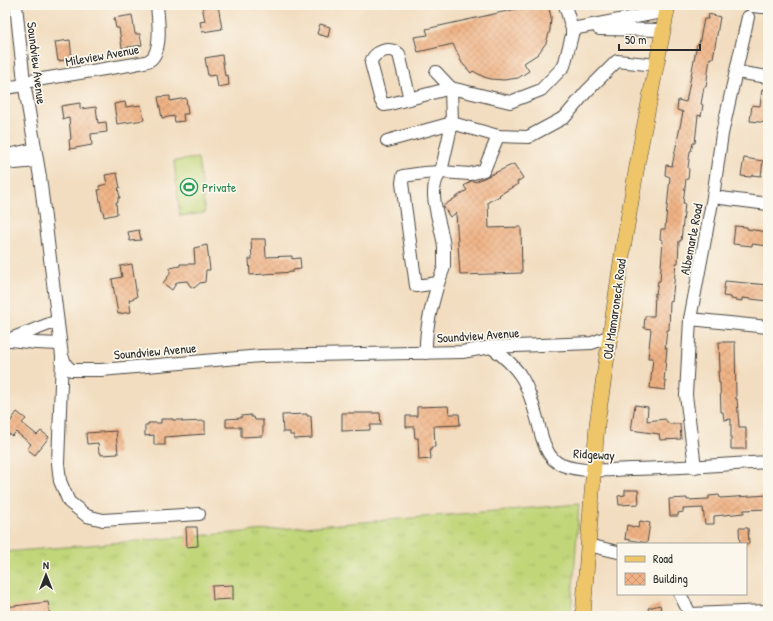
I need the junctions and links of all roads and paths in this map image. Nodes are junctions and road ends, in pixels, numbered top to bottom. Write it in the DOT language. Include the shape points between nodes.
graph roads {
  1 [pos="16,5"];
  2 [pos="157,5"];
  3 [pos="565,5"];
  4 [pos="751,5"];
  5 [pos="765,5"];
  6 [pos="668,8"];
  7 [pos="748,17"];
  8 [pos="572,29"];
  9 [pos="664,30"];
  10 [pos="656,65"];
  11 [pos="436,72"];
  12 [pos="736,72"];
  13 [pos="768,77"];
  14 [pos="24,84"];
  15 [pos="5,88"];
  16 [pos="451,88"];
  17 [pos="410,99"];
  18 [pos="452,123"];
  19 [pos="498,136"];
  20 [pos="387,141"];
  21 [pos="35,149"];
  22 [pos="5,158"];
  23 [pos="37,161"];
  24 [pos="5,162"];
  25 [pos="441,172"];
  26 [pos="713,197"];
  27 [pos="768,204"];
  28 [pos="437,285"];
  29 [pos="690,319"];
  30 [pos="58,321"];
  31 [pos="768,327"];
  32 [pos="610,336"];
  33 [pos="7,341"];
  34 [pos="491,347"];
  35 [pos="61,350"];
  36 [pos="426,353"];
  37 [pos="768,462"];
  38 [pos="695,467"];
  39 [pos="594,470"];
  40 [pos="199,514"];
  41 [pos="588,545"];
  42 [pos="617,552"];
  43 [pos="680,595"];
  44 [pos="768,611"];
  45 [pos="690,615"];
  46 [pos="583,616"];
  1 -- 14 [label="street, Soundview Avenue"];
  2 -- 14 [label="street, Mileview Avenue" via="157,50 150,61"];
  3 -- 8 [label="street"];
  4 -- 5 [label="street"];
  6 -- 8 [label="street"];
  6 -- 9 [label="main road, Old Mamaroneck Road"];
  7 -- 12 [label="street, Albemarle Road"];
  8 -- 9 [label="street"];
  8 -- 16 [label="street" via="564,66 541,90 510,102"];
  9 -- 10 [label="main road, Old Mamaroneck Road"];
  10 -- 19 [label="street" via="617,61 564,117 528,137"];
  10 -- 32 [label="main road, Old Mamaroneck Road" via="622,249"];
  11 -- 16 [label="street"];
  12 -- 13 [label="street"];
  12 -- 26 [label="street, Albemarle Road" via="722,134"];
  14 -- 15 [label="street, Mileview Avenue"];
  14 -- 21 [label="street, Soundview Avenue"];
  16 -- 17 [label="street"];
  16 -- 18 [label="street"];
  17 -- 17 [label="street" via="399,54 390,50 376,54 371,63 384,105"];
  18 -- 19 [label="street"];
  18 -- 20 [label="street"];
  18 -- 25 [label="street"];
  19 -- 25 [label="street" via="484,170 470,174"];
  21 -- 22 [label="street" via="8,155"];
  21 -- 23 [label="street, Soundview Avenue"];
  23 -- 24 [label="street"];
  23 -- 30 [label="street, Soundview Avenue"];
  25 -- 28 [label="street" via="434,192 444,246 444,267"];
  25 -- 28 [label="street" via="403,176 402,183 416,286"];
  26 -- 27 [label="street"];
  26 -- 29 [label="street, Albemarle Road"];
  28 -- 36 [label="street" via="426,339"];
  29 -- 31 [label="street"];
  29 -- 38 [label="street, Albemarle Road" via="686,395"];
  30 -- 33 [label="street"];
  30 -- 35 [label="street, Soundview Avenue"];
  32 -- 34 [label="street, Soundview Avenue" via="592,343"];
  32 -- 39 [label="main road, Old Mamaroneck Road" via="597,424"];
  33 -- 35 [label="street" via="36,343"];
  34 -- 36 [label="street, Soundview Avenue" via="462,352"];
  34 -- 39 [label="street, Ridgeway" via="509,361 524,380 545,447 553,460 572,468"];
  35 -- 36 [label="street, Soundview Avenue" via="66,365 71,370 101,370 261,356"];
  35 -- 40 [label="street" via="58,463 60,481 69,502 86,516 103,520"];
  37 -- 38 [label="street, Ridgeway"];
  38 -- 39 [label="street, Ridgeway"];
  39 -- 41 [label="main road, Old Mamaroneck Road"];
  41 -- 42 [label="street"];
  41 -- 46 [label="main road, Old Mamaroneck Road"];
  43 -- 45 [label="street"];
  44 -- 45 [label="street"];
}
